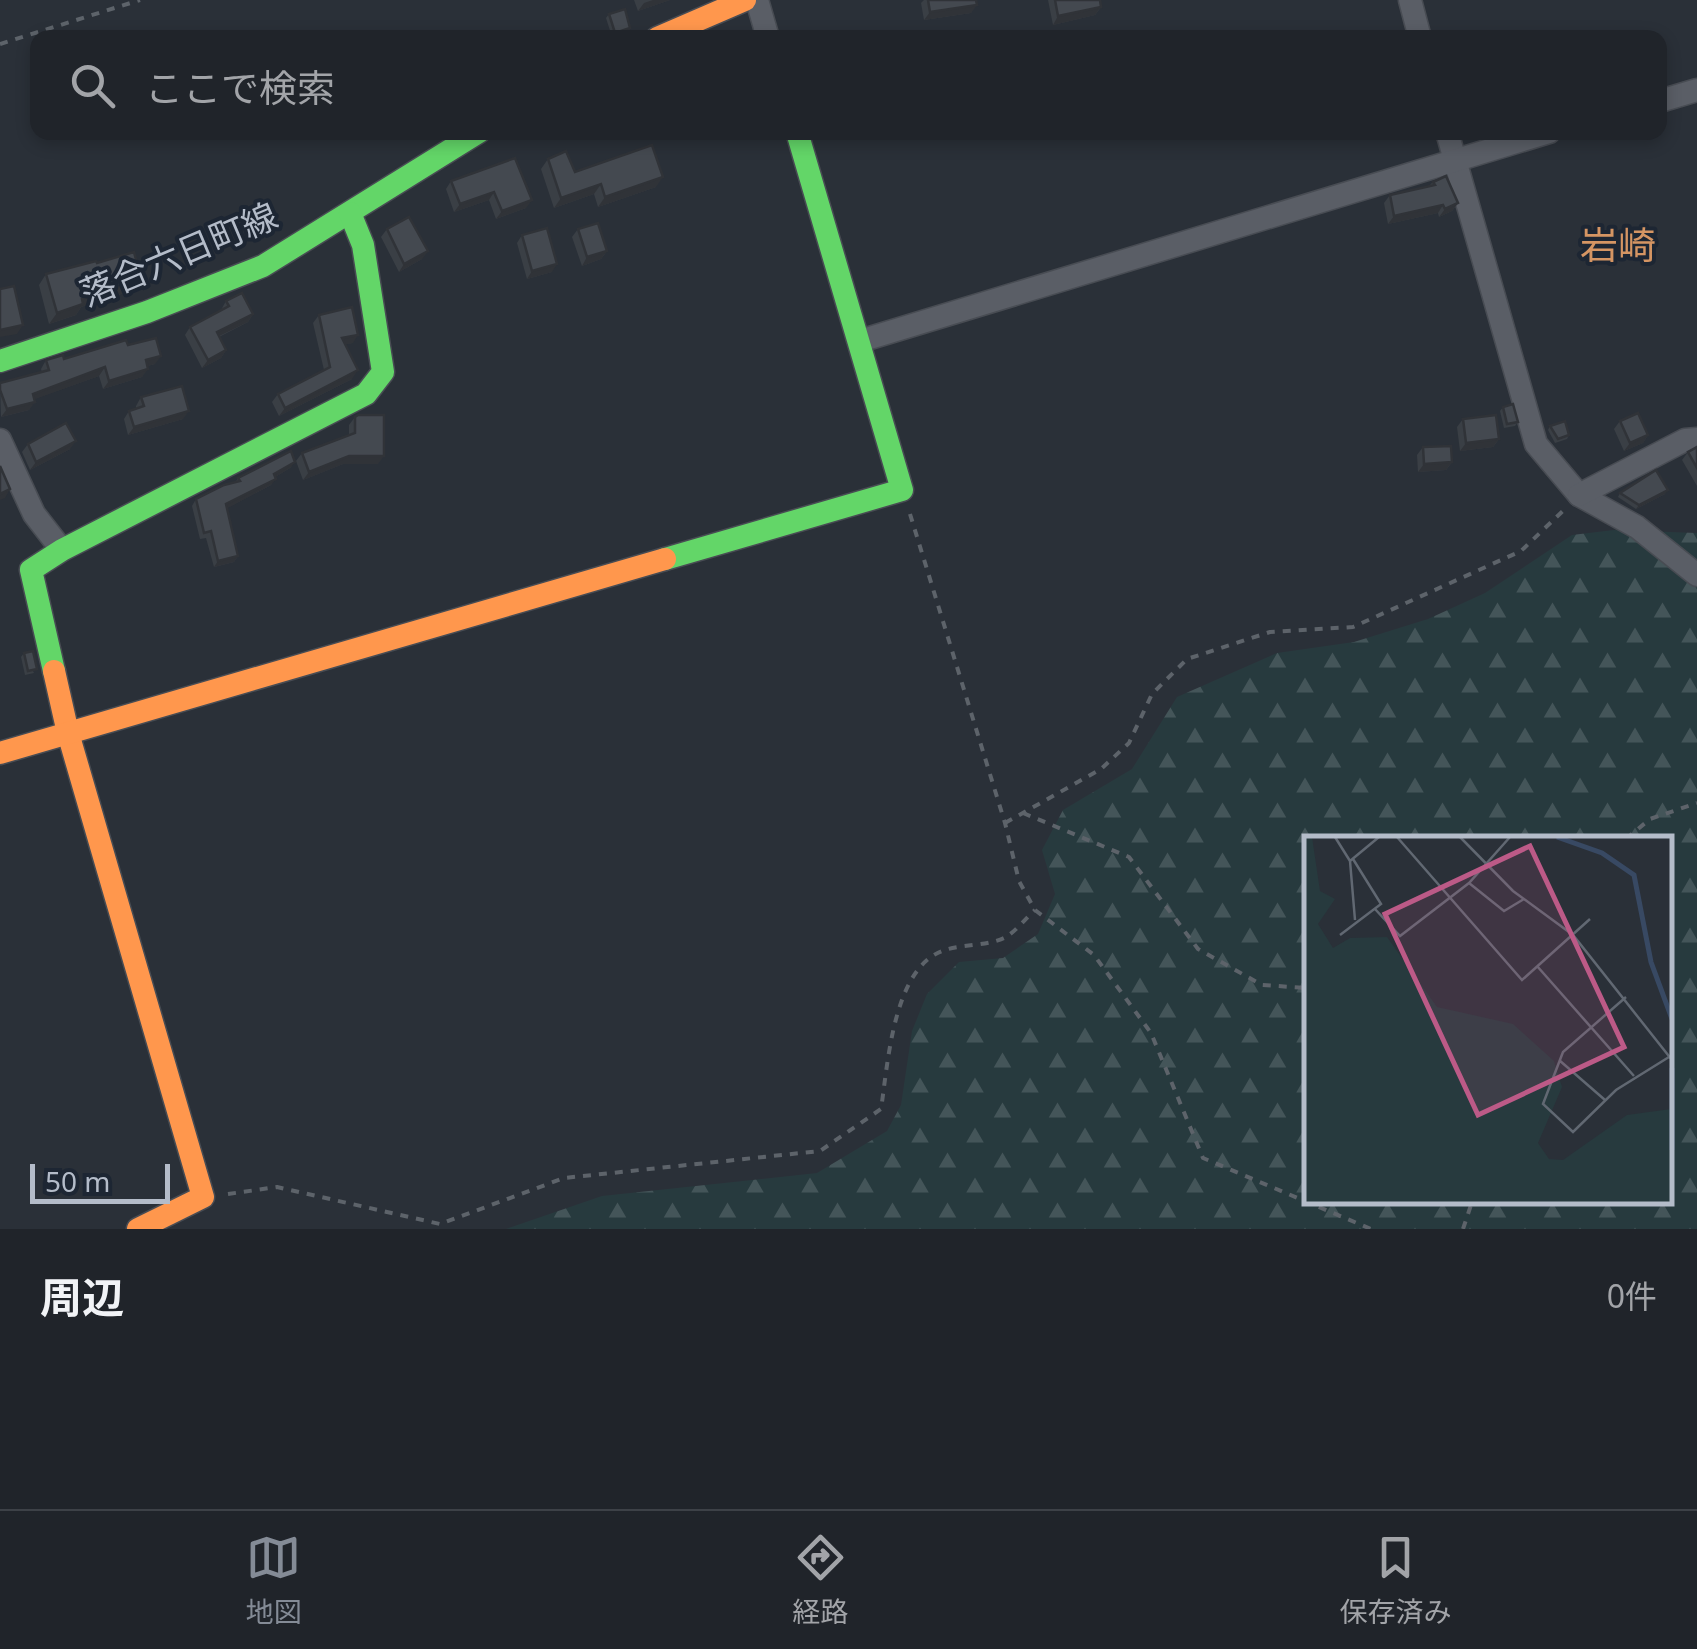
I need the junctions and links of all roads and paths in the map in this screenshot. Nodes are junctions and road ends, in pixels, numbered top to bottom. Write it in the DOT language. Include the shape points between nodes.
graph roads {
  1 [pos="140,0"];
  2 [pos="745,0"];
  3 [pos="757,0"];
  4 [pos="1410,0"];
  5 [pos="45,30"];
  6 [pos="676,30"];
  7 [pos="766,30"];
  8 [pos="1418,30"];
  9 [pos="30,35"];
  10 [pos="0,44"];
  11 [pos="1697,90"];
  12 [pos="1667,99"];
  13 [pos="466,140"];
  14 [pos="799,140"];
  15 [pos="1450,140"];
  16 [pos="1521,140"];
  17 [pos="1455,159"];
  18 [pos="350,213"];
  19 [pos="860,341"];
  20 [pos="0,361"];
  21 [pos="1697,438"];
  22 [pos="0,440"];
  23 [pos="902,490"];
  24 [pos="1579,495"];
  25 [pos="62,550"];
  26 [pos="1697,574"];
  27 [pos="68,733"];
  28 [pos="0,752"];
  29 [pos="1697,803"];
  30 [pos="1024,812"];
  31 [pos="1004,823"];
  32 [pos="1630,836"];
  33 [pos="1035,910"];
  34 [pos="1304,988"];
  35 [pos="204,1197"];
  36 [pos="1304,1201"];
  37 [pos="1312,1204"];
  38 [pos="1471,1204"];
  39 [pos="138,1229"];
  40 [pos="1371,1229"];
  41 [pos="1463,1229"];
  1 -- 5 [label="path"];
  2 -- 6 [label="street"];
  3 -- 7 [label="street"];
  4 -- 8 [label="street"];
  9 -- 10 [label="path"];
  11 -- 12 [label="street"];
  13 -- 18 [label="street, 落合六日町線"];
  14 -- 19 [label="street"];
  15 -- 17 [label="street"];
  16 -- 17 [label="street"];
  17 -- 19 [label="street"];
  17 -- 24 [label="street" via="1536,444"];
  18 -- 20 [label="street, 落合六日町線" via="263,266"];
  18 -- 25 [label="street" via="363,245 382,372 366,394"];
  19 -- 23 [label="street"];
  21 -- 24 [label="street"];
  22 -- 25 [label="street" via="34,514"];
  23 -- 27 [label="street"];
  23 -- 31 [label="path"];
  24 -- 26 [label="street"];
  24 -- 30 [label="path" via="1521,551 1353,627 1270,632 1188,659 1152,694 1129,742 1102,770"];
  25 -- 27 [label="street" via="31,570"];
  27 -- 28 [label="street"];
  27 -- 35 [label="street"];
  29 -- 32 [label="path" via="1650,819"];
  30 -- 31 [label="path"];
  30 -- 34 [label="path" via="1130,857 1198,948 1262,985"];
  31 -- 33 [label="path" via="1019,881"];
  33 -- 35 [label="path" via="1006,937 940,951 914,972 890,1048 881,1109 820,1150 564,1178 440,1224 277,1187"];
  33 -- 36 [label="path" via="1094,956 1151,1033 1203,1158"];
  35 -- 39 [label="street"];
  37 -- 40 [label="path"];
  38 -- 41 [label="path"];
}
